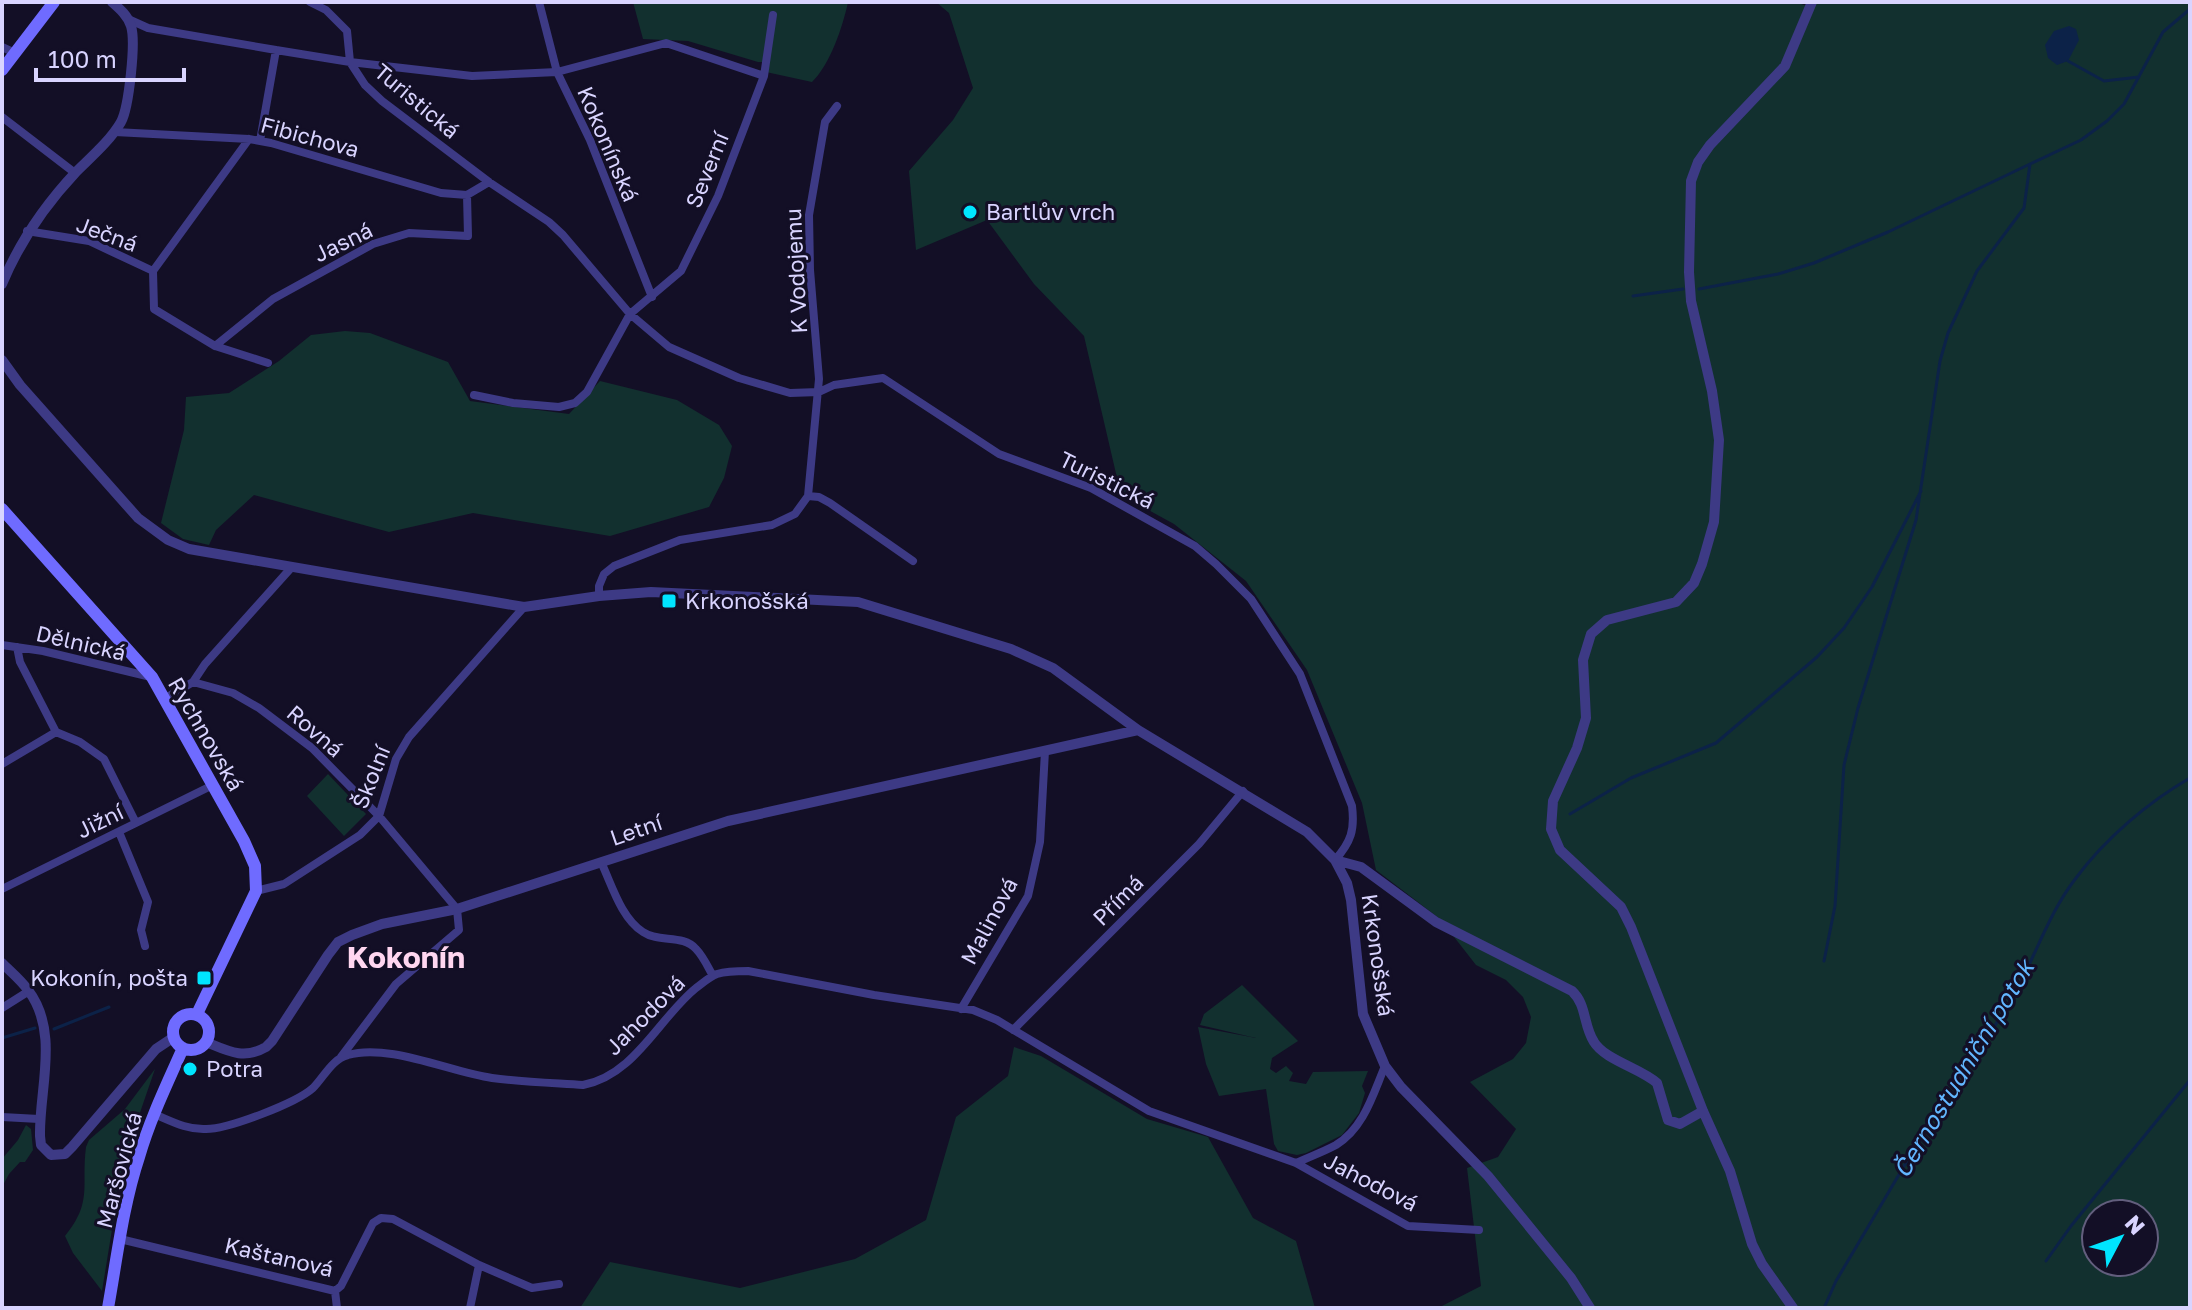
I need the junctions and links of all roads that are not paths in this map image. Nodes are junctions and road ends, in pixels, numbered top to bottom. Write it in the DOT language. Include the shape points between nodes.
graph roads {
  1 [pos="54,2"];
  2 [pos="112,2"];
  3 [pos="310,2"];
  4 [pos="539,2"];
  5 [pos="1812,2"];
  6 [pos="773,15"];
  7 [pos="128,19"];
  8 [pos="2,47"];
  9 [pos="276,50"];
  10 [pos="15,53"];
  11 [pos="350,62"];
  12 [pos="2,70"];
  13 [pos="557,72"];
  14 [pos="764,76"];
  15 [pos="837,106"];
  16 [pos="2,117"];
  17 [pos="115,132"];
  18 [pos="249,139"];
  19 [pos="260,141"];
  20 [pos="75,173"];
  21 [pos="489,182"];
  22 [pos="467,195"];
  23 [pos="27,231"];
  24 [pos="153,271"];
  25 [pos="3,277"];
  26 [pos="652,297"];
  27 [pos="630,314"];
  28 [pos="215,346"];
  29 [pos="2,360"];
  30 [pos="268,363"];
  31 [pos="819,392"];
  32 [pos="474,395"];
  33 [pos="808,496"];
  34 [pos="2,509"];
  35 [pos="913,561"];
  36 [pos="291,568"];
  37 [pos="599,596"];
  38 [pos="524,607"];
  39 [pos="2,645"];
  40 [pos="17,647"];
  41 [pos="152,677"];
  42 [pos="193,682"];
  43 [pos="164,699"];
  44 [pos="1138,730"];
  45 [pos="56,732"];
  46 [pos="1045,751"];
  47 [pos="2,764"];
  48 [pos="213,785"];
  49 [pos="1243,791"];
  50 [pos="379,816"];
  51 [pos="136,823"];
  52 [pos="119,832"];
  53 [pos="1335,860"];
  54 [pos="601,862"];
  55 [pos="2,889"];
  56 [pos="256,891"];
  57 [pos="457,909"];
  58 [pos="145,946"];
  59 [pos="2,963"];
  60 [pos="713,976"];
  61 [pos="29,991"];
  62 [pos="2,1008"];
  63 [pos="961,1009"];
  64 [pos="197,1014"];
  65 [pos="1013,1030"];
  66 [pos="174,1037"];
  67 [pos="206,1042"];
  68 [pos="183,1048"];
  69 [pos="341,1058"];
  70 [pos="1385,1066"];
  71 [pos="1703,1111"];
  72 [pos="154,1114"];
  73 [pos="2,1117"];
  74 [pos="39,1119"];
  75 [pos="1296,1163"];
  76 [pos="1479,1230"];
  77 [pos="120,1239"];
  78 [pos="479,1265"];
  79 [pos="559,1284"];
  80 [pos="335,1291"];
  81 [pos="108,1308"];
  82 [pos="337,1308"];
  83 [pos="470,1308"];
  84 [pos="1590,1308"];
  85 [pos="1793,1308"];
  1 -- 10 [label="main road"];
  2 -- 7 [label="street"];
  3 -- 11 [label="street" via="347,31"];
  4 -- 13 [label="street, Kokonínská"];
  5 -- 71 [label="street" via="1785,66 1710,145 1691,181 1691,301 1719,440 1714,522 1702,564 1694,583 1676,602 1607,620 1591,634 1583,660 1586,718 1550,819 1560,850 1621,907"];
  6 -- 14 [label="street, Severní"];
  7 -- 9 [label="street, Turistická" via="148,28"];
  7 -- 17 [label="street" via="128,101"];
  8 -- 10 [label="street"];
  9 -- 11 [label="street, Turistická"];
  9 -- 19 [label="street"];
  10 -- 12 [label="main road"];
  11 -- 13 [label="street" via="472,76"];
  11 -- 21 [label="street, Turistická" via="382,101"];
  13 -- 14 [label="street" via="666,43"];
  13 -- 26 [label="street, Kokonínská"];
  14 -- 26 [label="street, Severní" via="718,196 681,271"];
  15 -- 31 [label="street, K Vodojemu" via="825,122 809,215"];
  16 -- 20 [label="street"];
  17 -- 18 [label="street, Fibichova"];
  17 -- 20 [label="street"];
  18 -- 19 [label="street, Fibichova"];
  18 -- 24 [label="street"];
  19 -- 22 [label="street, Fibichova" via="441,193"];
  20 -- 23 [label="street"];
  21 -- 22 [label="street"];
  21 -- 27 [label="street, Turistická" via="563,235"];
  22 -- 28 [label="street, Jasná" via="468,236 409,233 373,244 273,299"];
  23 -- 24 [label="street, Ječná" via="89,241"];
  23 -- 25 [label="street"];
  24 -- 28 [label="street, Ječná" via="154,309"];
  26 -- 27 [label="street, Severní"];
  27 -- 31 [label="street, Turistická" via="669,347 739,378 790,393"];
  27 -- 32 [label="street" via="587,392 575,403 559,407"];
  28 -- 30 [label="street, Ječná"];
  29 -- 36 [label="street, Krkonošská" via="148,527 189,549"];
  31 -- 33 [label="street, K Vodojemu"];
  31 -- 53 [label="street, Turistická" via="883,378 999,454 1091,488 1195,546 1216,564 1251,599 1300,674 1352,806 1350,844"];
  33 -- 35 [label="street" via="830,503"];
  33 -- 37 [label="street" via="795,514 772,525 680,540 614,566 604,574"];
  34 -- 41 [label="main road, Rychnovská"];
  36 -- 38 [label="street, Krkonošská"];
  36 -- 42 [label="street"];
  37 -- 38 [label="street, Krkonošská"];
  37 -- 44 [label="street, Krkonošská" via="651,592 858,602 1039,661"];
  38 -- 50 [label="street, Školní" via="403,746"];
  39 -- 40 [label="street, Dělnická"];
  40 -- 41 [label="street, Dělnická"];
  40 -- 45 [label="street"];
  41 -- 43 [label="main road, Rychnovská"];
  42 -- 43 [label="street"];
  42 -- 50 [label="street, Rovná" via="233,693 287,727"];
  43 -- 48 [label="main road, Rychnovská"];
  44 -- 46 [label="street, Letní"];
  44 -- 49 [label="street, Krkonošská"];
  45 -- 47 [label="street"];
  45 -- 51 [label="street" via="104,759"];
  46 -- 54 [label="street, Letní" via="728,821"];
  46 -- 63 [label="street, Malinová" via="1040,842 1028,896"];
  48 -- 51 [label="street, Jižní"];
  48 -- 56 [label="main road, Rychnovská" via="255,866"];
  49 -- 53 [label="street, Krkonošská" via="1297,824"];
  49 -- 65 [label="street, Přímá" via="1199,844"];
  50 -- 56 [label="street, Školní" via="360,835 284,884"];
  50 -- 57 [label="street, Rovná"];
  51 -- 52 [label="street, Jižní"];
  52 -- 55 [label="street, Jižní"];
  52 -- 58 [label="street" via="148,902 141,930"];
  53 -- 70 [label="street, Krkonošská" via="1351,900 1363,1014"];
  53 -- 71 [label="street" via="1361,867 1436,922 1572,991 1600,1049 1657,1083 1668,1120 1680,1124"];
  54 -- 57 [label="street, Letní"];
  54 -- 60 [label="street" via="640,931 688,943"];
  56 -- 64 [label="main road"];
  57 -- 67 [label="street, Letní" via="382,924 338,942 272,1041 259,1051 234,1054"];
  57 -- 69 [label="street" via="459,930 396,984"];
  59 -- 61 [label="street"];
  60 -- 63 [label="street, Jahodová" via="748,971"];
  60 -- 69 [label="street, Jahodová" via="679,1002 624,1065 595,1083 491,1078 362,1052"];
  61 -- 62 [label="street"];
  61 -- 74 [label="street" via="42,1021 46,1057"];
  63 -- 65 [label="street, Jahodová"];
  64 -- 66 [label="main road" via="176,1021"];
  64 -- 67 [label="main road" via="210,1028"];
  65 -- 75 [label="street, Jahodová" via="1149,1111"];
  66 -- 68 [label="main road"];
  66 -- 74 [label="street" via="156,1049 65,1154 54,1155 41,1145"];
  67 -- 68 [label="main road" via="196,1050"];
  68 -- 72 [label="main road, Maršovická"];
  69 -- 72 [label="street" via="312,1089 291,1102 228,1125 189,1128"];
  70 -- 75 [label="street, Jahodová" via="1354,1129 1338,1144"];
  70 -- 84 [label="street, Krkonošská" via="1488,1176"];
  71 -- 85 [label="street" via="1730,1171 1752,1244"];
  72 -- 77 [label="main road, Maršovická" via="131,1183"];
  73 -- 74 [label="street"];
  75 -- 76 [label="street, Jahodová" via="1408,1226"];
  77 -- 80 [label="street, Kaštanová"];
  77 -- 81 [label="main road, Maršovická"];
  78 -- 79 [label="street" via="532,1288"];
  78 -- 80 [label="street, Kaštanová" via="393,1219 381,1218 373,1223"];
  78 -- 83 [label="street"];
  80 -- 82 [label="street"];
}
